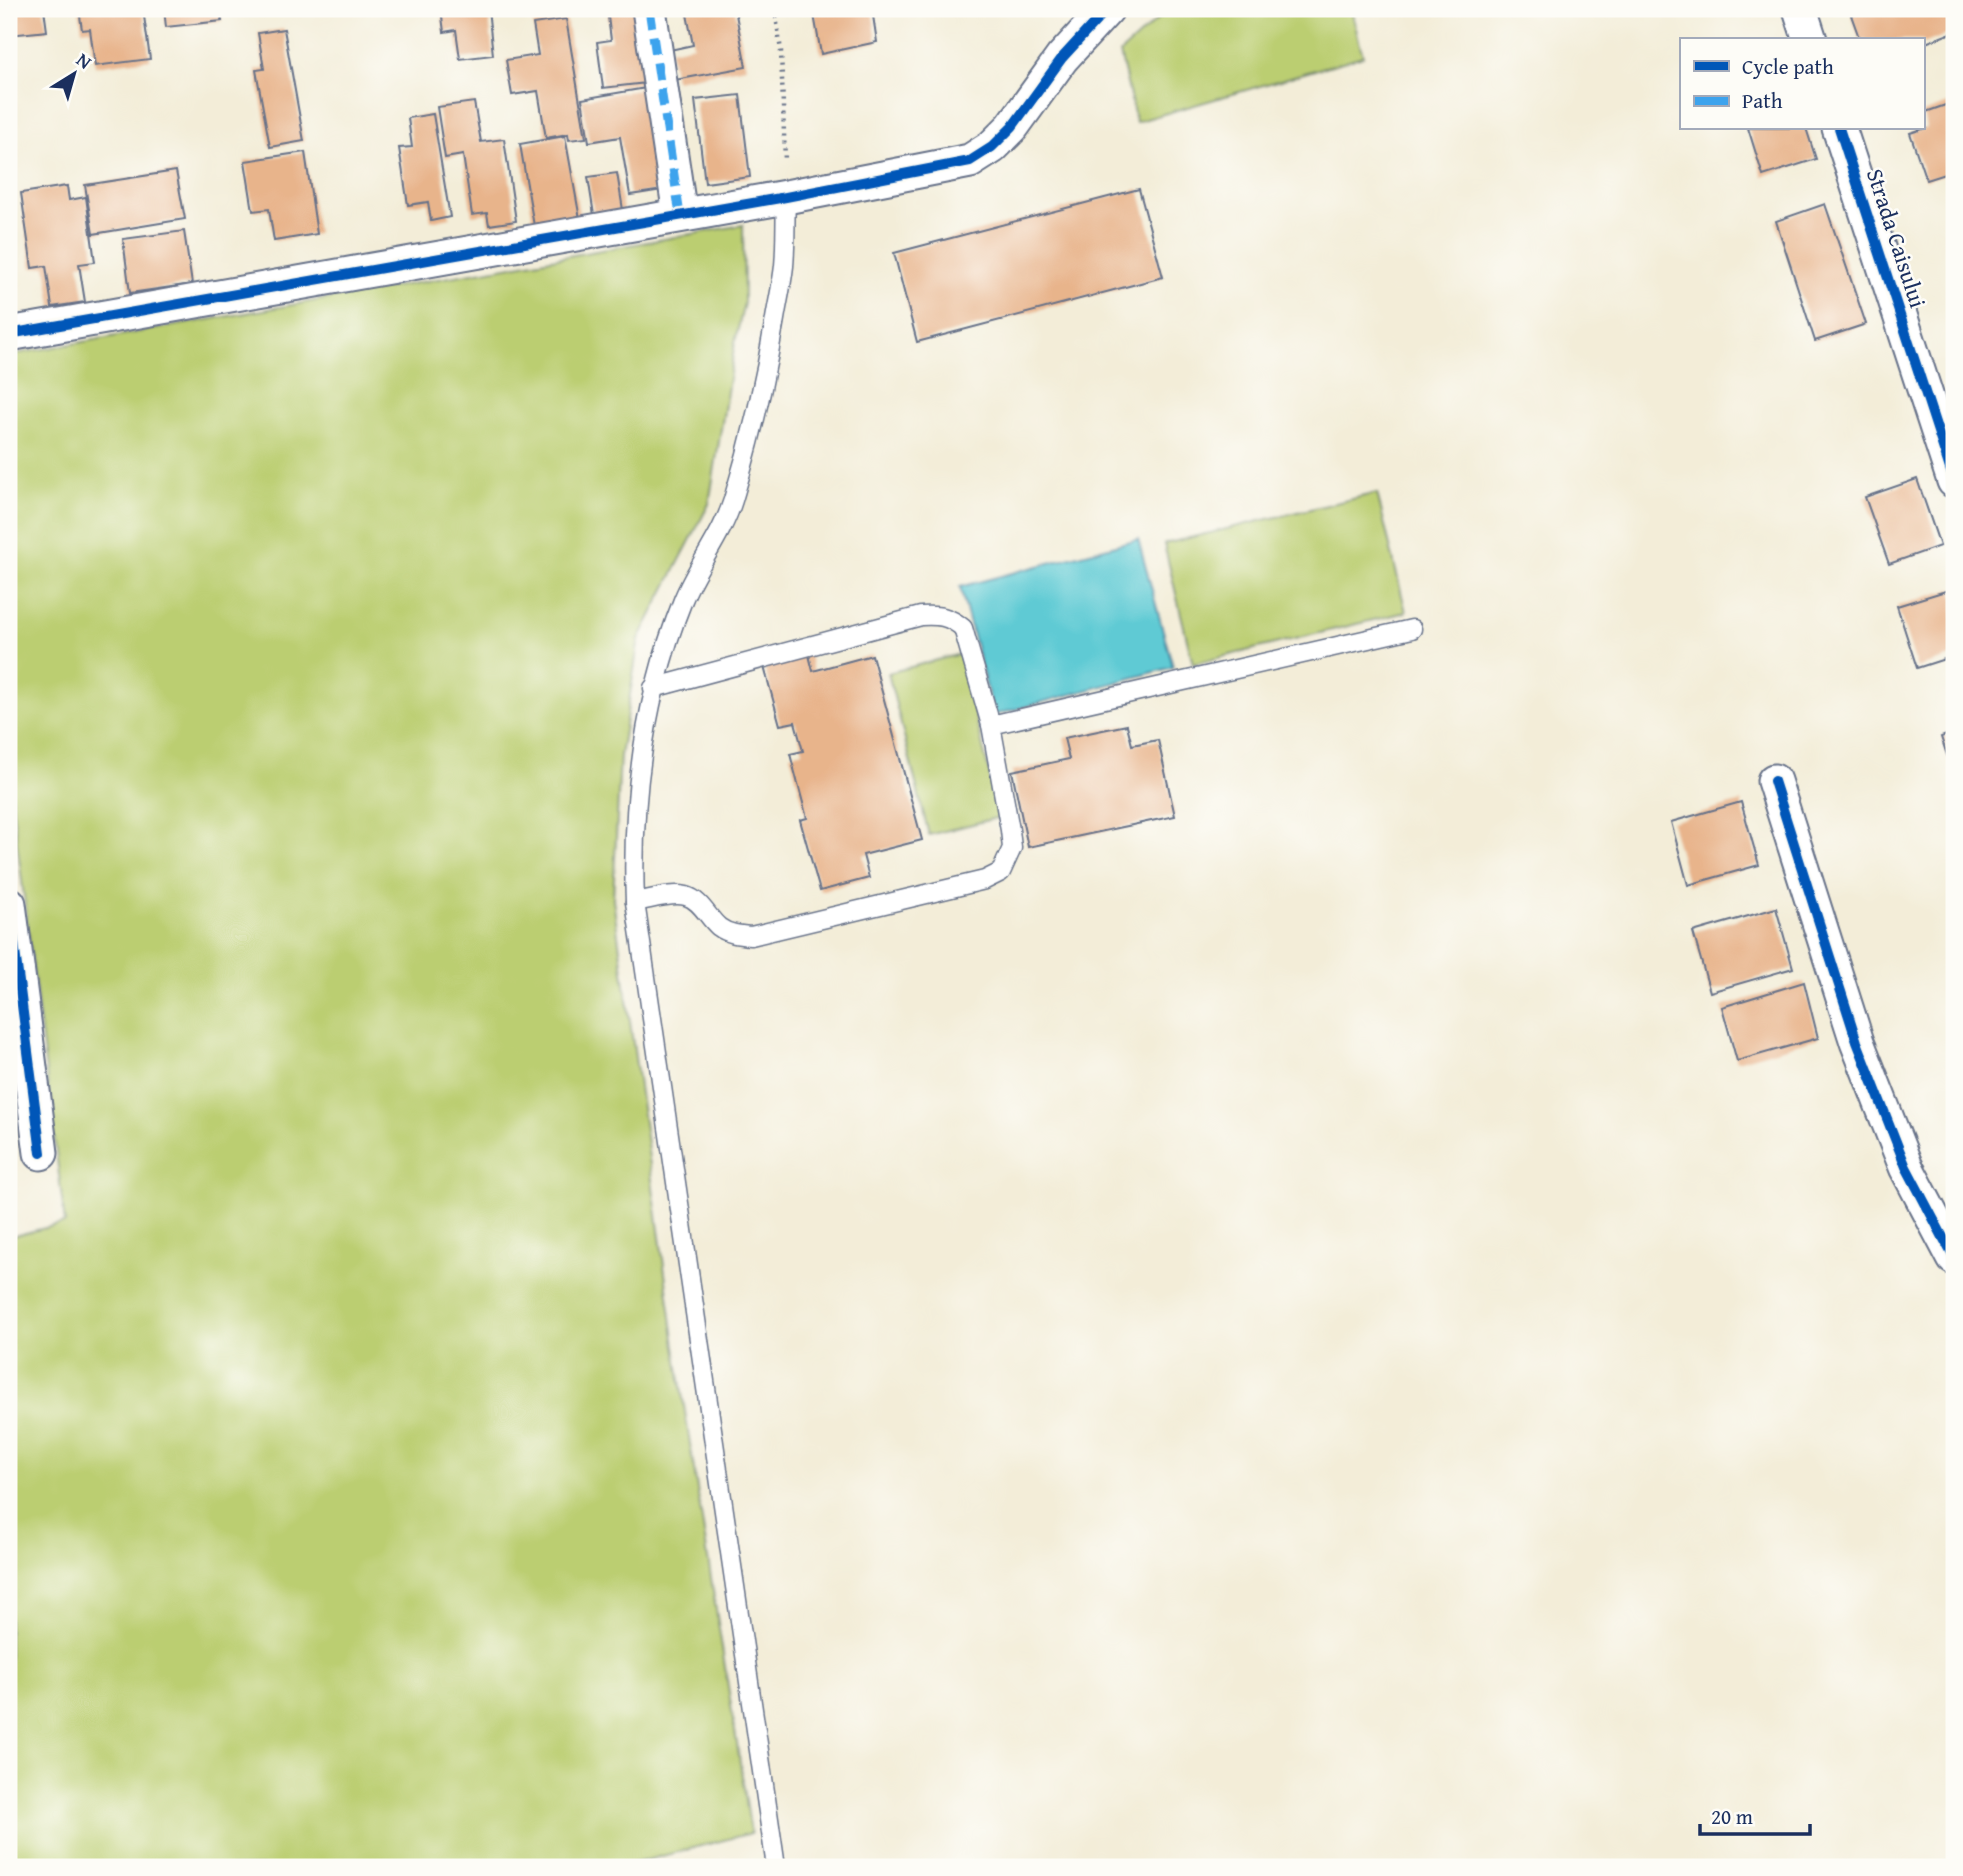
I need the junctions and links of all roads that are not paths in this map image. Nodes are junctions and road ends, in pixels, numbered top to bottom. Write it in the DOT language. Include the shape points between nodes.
graph roads {
  1 [pos="649,9"];
  2 [pos="1107,9"];
  3 [pos="1800,9"];
  4 [pos="1809,38"];
  5 [pos="1840,130"];
  6 [pos="786,197"];
  7 [pos="680,215"];
  8 [pos="9,334"];
  9 [pos="1954,481"];
  10 [pos="1412,629"];
  11 [pos="653,688"];
  12 [pos="991,725"];
  13 [pos="1774,781"];
  14 [pos="635,902"];
  15 [pos="9,904"];
  16 [pos="41,1153"];
  17 [pos="1954,1258"];
  18 [pos="776,1867"];
  1 -- 7 [label="street"];
  2 -- 6 [label="street" via="1062,58 1012,127 970,161"];
  3 -- 4 [label="street"];
  5 -- 9 [label="street, Strada Caisului"];
  6 -- 7 [label="street"];
  6 -- 11 [label="lane" via="783,267 751,433 732,503 684,597"];
  7 -- 8 [label="street"];
  10 -- 12 [label="lane"];
  11 -- 12 [label="lane" via="855,632 940,615 963,628"];
  11 -- 14 [label="lane" via="635,804"];
  12 -- 14 [label="lane" via="1012,848 1001,872 985,880 751,936 720,928 687,896"];
  13 -- 17 [label="street" via="1857,1042 1906,1167"];
  14 -- 18 [label="lane"];
  15 -- 16 [label="street"];
}
